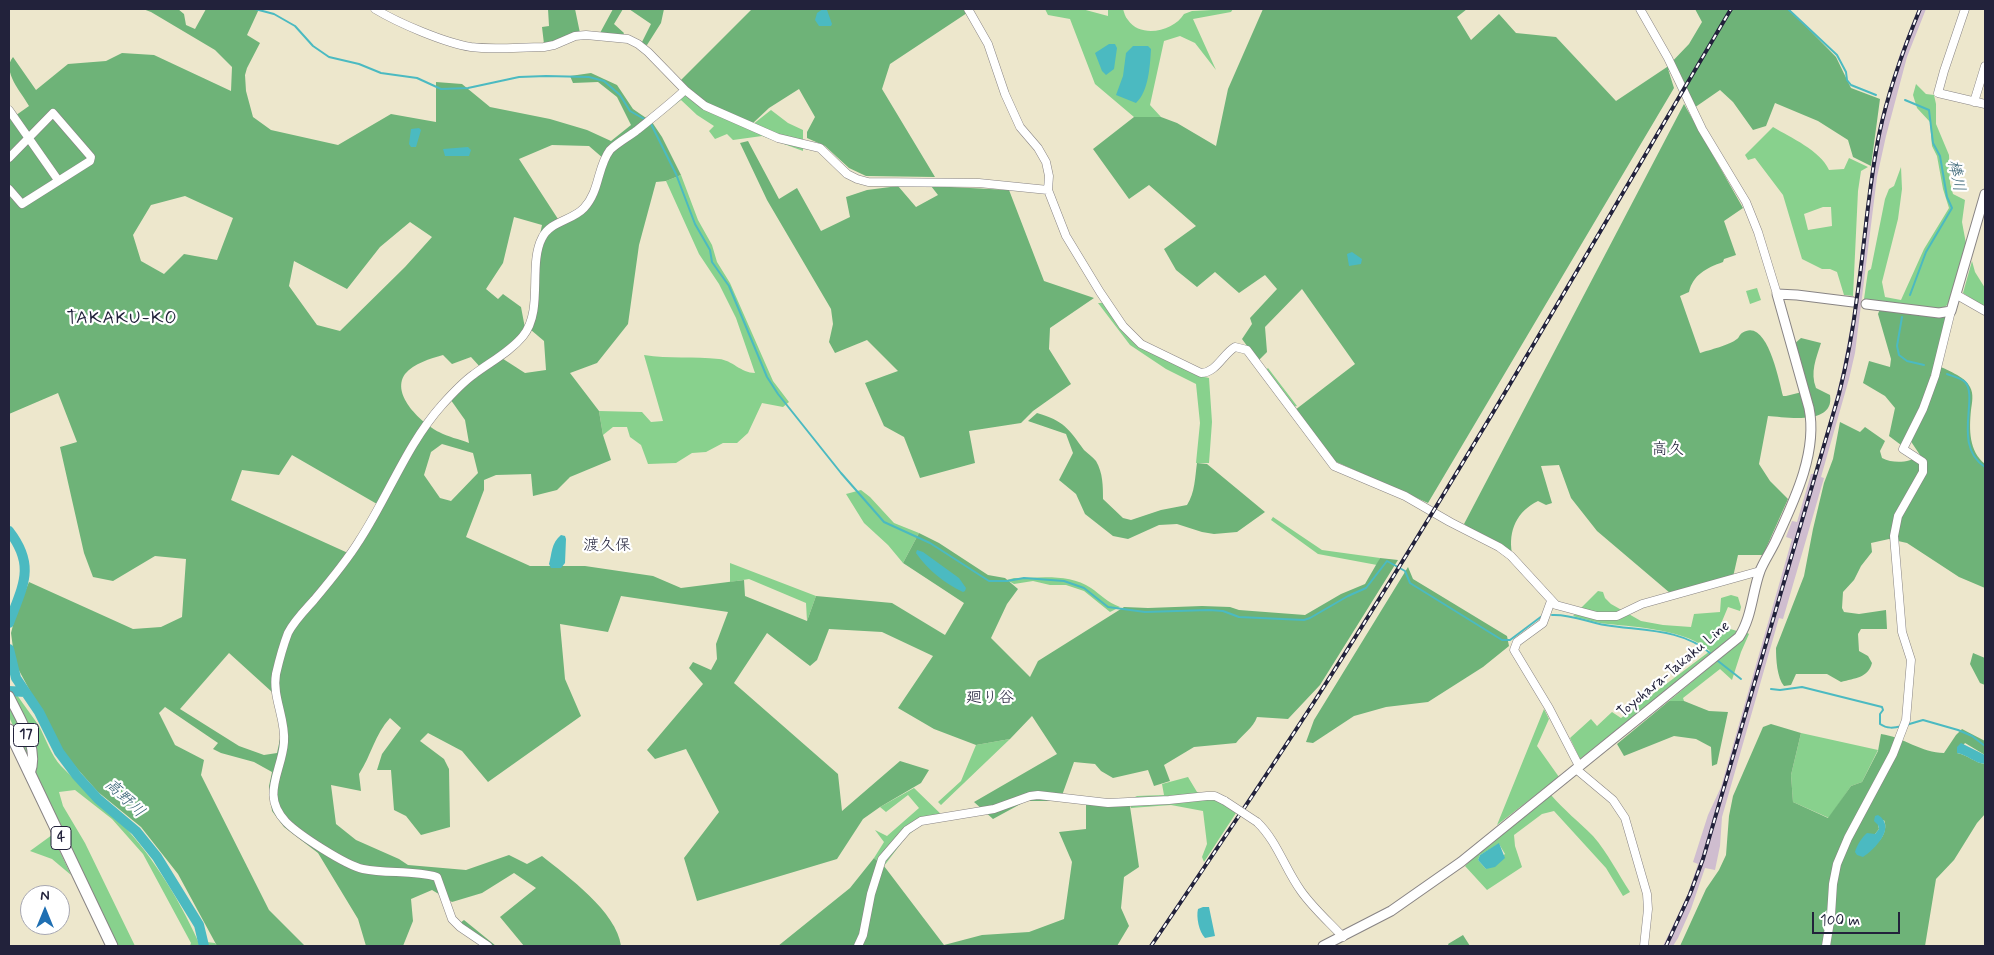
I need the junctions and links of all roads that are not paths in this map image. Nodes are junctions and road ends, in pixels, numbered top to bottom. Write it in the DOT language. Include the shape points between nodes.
graph roads {
  1 [pos="375,9"];
  2 [pos="968,9"];
  3 [pos="1640,9"];
  4 [pos="1965,9"];
  5 [pos="1985,66"];
  6 [pos="685,90"];
  7 [pos="1974,102"];
  8 [pos="1985,104"];
  9 [pos="48,105"];
  10 [pos="9,110"];
  11 [pos="53,113"];
  12 [pos="28,138"];
  13 [pos="9,158"];
  14 [pos="58,180"];
  15 [pos="9,189"];
  16 [pos="1048,190"];
  17 [pos="1985,194"];
  18 [pos="1777,294"];
  19 [pos="1957,295"];
  20 [pos="1853,302"];
  21 [pos="1866,304"];
  22 [pos="1951,311"];
  23 [pos="1985,311"];
  24 [pos="1760,571"];
  25 [pos="1551,601"];
  26 [pos="9,696"];
  27 [pos="9,730"];
  28 [pos="1578,768"];
  29 [pos="30,774"];
  30 [pos="1343,937"];
  31 [pos="112,946"];
  32 [pos="488,946"];
  33 [pos="858,946"];
  34 [pos="1323,946"];
  35 [pos="1644,946"];
  36 [pos="1826,946"];
  1 -- 6 [label="street" via="397,22 473,47 544,47 586,35 628,39 648,52"];
  2 -- 16 [label="street" via="988,44 999,80 1020,127 1046,162"];
  3 -- 18 [label="street" via="1753,217"];
  4 -- 7 [label="street" via="1938,93"];
  5 -- 7 [label="street"];
  6 -- 16 [label="street" via="712,110 778,138 820,148 839,168 857,179 868,182 979,183"];
  6 -- 32 [label="street" via="610,151 594,195 582,210 554,224 546,232 540,241 533,310 525,334 471,377 442,405 425,428 360,539 289,632 277,672 274,687 284,744 273,782 273,794 280,816 298,832 350,865 436,877 452,919"];
  7 -- 8 [label="street"];
  9 -- 11 [label="street"];
  10 -- 12 [label="street"];
  11 -- 12 [label="street"];
  11 -- 14 [label="street" via="91,157 90,161"];
  12 -- 13 [label="street"];
  12 -- 14 [label="street"];
  14 -- 15 [label="street" via="22,204"];
  16 -- 25 [label="street" via="1066,236 1084,267 1123,326 1141,344 1202,373 1208,373 1236,347 1247,350 1334,466 1405,496 1499,546"];
  17 -- 19 [label="main road"];
  18 -- 20 [label="main road"];
  18 -- 24 [label="main road, Toyohara-Takaku Line" via="1809,408 1812,433 1797,490"];
  19 -- 22 [label="main road"];
  19 -- 23 [label="street"];
  21 -- 22 [label="main road" via="1939,313"];
  22 -- 36 [label="street" via="1935,376 1903,450 1923,462 1923,472 1898,516 1894,536 1902,632 1912,660 1905,725 1837,864"];
  24 -- 25 [label="street" via="1642,604 1616,616 1597,616 1563,608"];
  24 -- 28 [label="main road, Toyohara-Takaku Line" via="1748,620 1739,637"];
  25 -- 28 [label="street" via="1543,623 1517,642 1514,650 1550,708"];
  26 -- 29 [label="main road, 17" via="33,754"];
  27 -- 29 [label="highway, 4"];
  28 -- 30 [label="main road, Toyohara-Takaku Line" via="1420,892"];
  28 -- 35 [label="street" via="1613,800 1625,818 1647,894"];
  29 -- 31 [label="highway, 4"];
  30 -- 33 [label="street, bridge" via="1301,892 1265,830 1215,796 1108,802 1038,795 994,809 921,821 907,830 882,860"];
  30 -- 34 [label="main road, Toyohara-Takaku Line"];
}
